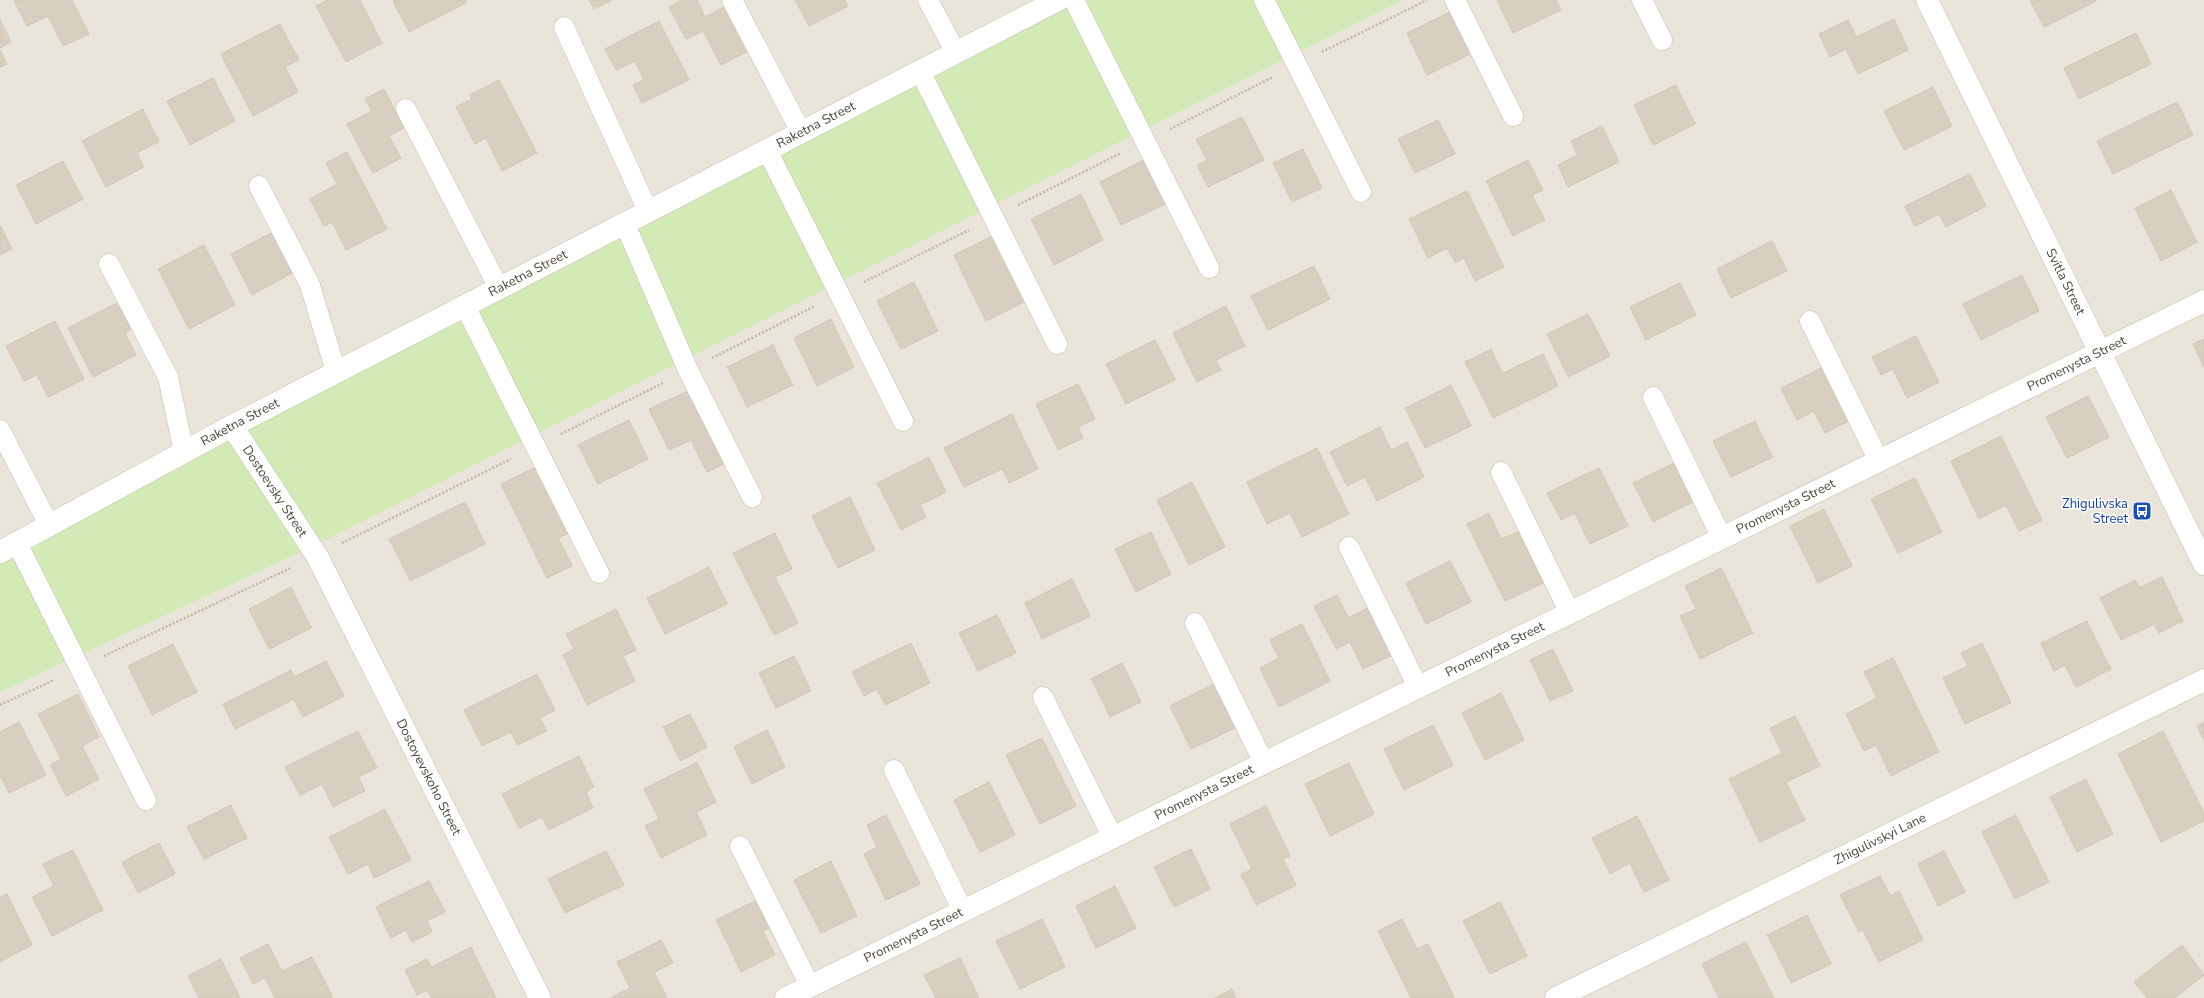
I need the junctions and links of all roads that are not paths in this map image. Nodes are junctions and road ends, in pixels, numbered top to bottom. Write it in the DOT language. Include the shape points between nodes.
graph roads {
  1 [pos="732,0"];
  2 [pos="928,0"];
  3 [pos="1058,0"];
  4 [pos="1074,0"];
  5 [pos="1264,0"];
  6 [pos="1455,0"];
  7 [pos="1642,0"];
  8 [pos="1927,0"];
  9 [pos="564,27"];
  10 [pos="1662,40"];
  11 [pos="956,53"];
  12 [pos="920,71"];
  13 [pos="406,109"];
  14 [pos="1513,116"];
  15 [pos="802,132"];
  16 [pos="768,150"];
  17 [pos="259,186"];
  18 [pos="1361,192"];
  19 [pos="648,211"];
  20 [pos="624,224"];
  21 [pos="109,264"];
  22 [pos="1209,268"];
  23 [pos="499,288"];
  24 [pos="2204,301"];
  25 [pos="465,306"];
  26 [pos="1810,321"];
  27 [pos="1057,344"];
  28 [pos="2100,352"];
  29 [pos="336,372"];
  30 [pos="1653,397"];
  31 [pos="903,421"];
  32 [pos="232,426"];
  33 [pos="0,430"];
  34 [pos="184,452"];
  35 [pos="1879,461"];
  36 [pos="1501,472"];
  37 [pos="752,497"];
  38 [pos="50,525"];
  39 [pos="1722,538"];
  40 [pos="9,547"];
  41 [pos="1349,547"];
  42 [pos="317,556"];
  43 [pos="2204,564"];
  44 [pos="599,573"];
  45 [pos="1570,613"];
  46 [pos="1195,623"];
  47 [pos="2204,680"];
  48 [pos="1418,687"];
  49 [pos="1043,697"];
  50 [pos="1264,763"];
  51 [pos="894,770"];
  52 [pos="146,800"];
  53 [pos="1113,838"];
  54 [pos="740,846"];
  55 [pos="963,911"];
  56 [pos="810,986"];
  57 [pos="540,998"];
  58 [pos="786,998"];
  59 [pos="1556,998"];
  1 -- 15 [label="lane"];
  2 -- 11 [label="lane"];
  3 -- 11 [label="street, Raketna Street"];
  4 -- 22 [label="lane"];
  5 -- 18 [label="lane"];
  6 -- 14 [label="lane"];
  7 -- 10 [label="lane"];
  8 -- 28 [label="street, Svitla Street"];
  9 -- 19 [label="lane"];
  11 -- 12 [label="street, Raketna Street"];
  12 -- 15 [label="street, Raketna Street"];
  12 -- 27 [label="lane"];
  13 -- 23 [label="lane"];
  15 -- 16 [label="street, Raketna Street"];
  16 -- 19 [label="street, Raketna Street"];
  16 -- 31 [label="lane"];
  17 -- 29 [label="lane" via="310,285"];
  19 -- 20 [label="street, Raketna Street"];
  20 -- 23 [label="street, Raketna Street"];
  20 -- 37 [label="lane" via="688,370"];
  21 -- 34 [label="lane" via="168,377"];
  23 -- 25 [label="street, Raketna Street"];
  24 -- 28 [label="street, Promenysta Street"];
  25 -- 29 [label="street, Raketna Street"];
  25 -- 44 [label="lane"];
  26 -- 35 [label="lane"];
  28 -- 35 [label="street, Promenysta Street"];
  28 -- 43 [label="street, Svitla Street"];
  29 -- 32 [label="street, Raketna Street"];
  30 -- 39 [label="lane"];
  32 -- 34 [label="street, Raketna Street"];
  32 -- 42 [label="street, Dostoevsky Street"];
  33 -- 38 [label="lane"];
  34 -- 38 [label="street, Raketna Street"];
  35 -- 39 [label="street, Promenysta Street"];
  36 -- 45 [label="lane"];
  38 -- 40 [label="street, Raketna Street"];
  39 -- 45 [label="street, Promenysta Street"];
  40 -- 52 [label="lane" via="80,667"];
  41 -- 48 [label="lane"];
  42 -- 57 [label="street, Dostoyevskoho Street"];
  45 -- 48 [label="street, Promenysta Street"];
  46 -- 50 [label="lane"];
  47 -- 59 [label="street, Zhigulivskyi Lane"];
  48 -- 50 [label="street, Promenysta Street"];
  49 -- 53 [label="lane"];
  50 -- 53 [label="street, Promenysta Street"];
  51 -- 55 [label="lane"];
  53 -- 55 [label="street, Promenysta Street"];
  54 -- 56 [label="lane"];
  55 -- 56 [label="street, Promenysta Street"];
  56 -- 58 [label="street, Promenysta Street"];
}
